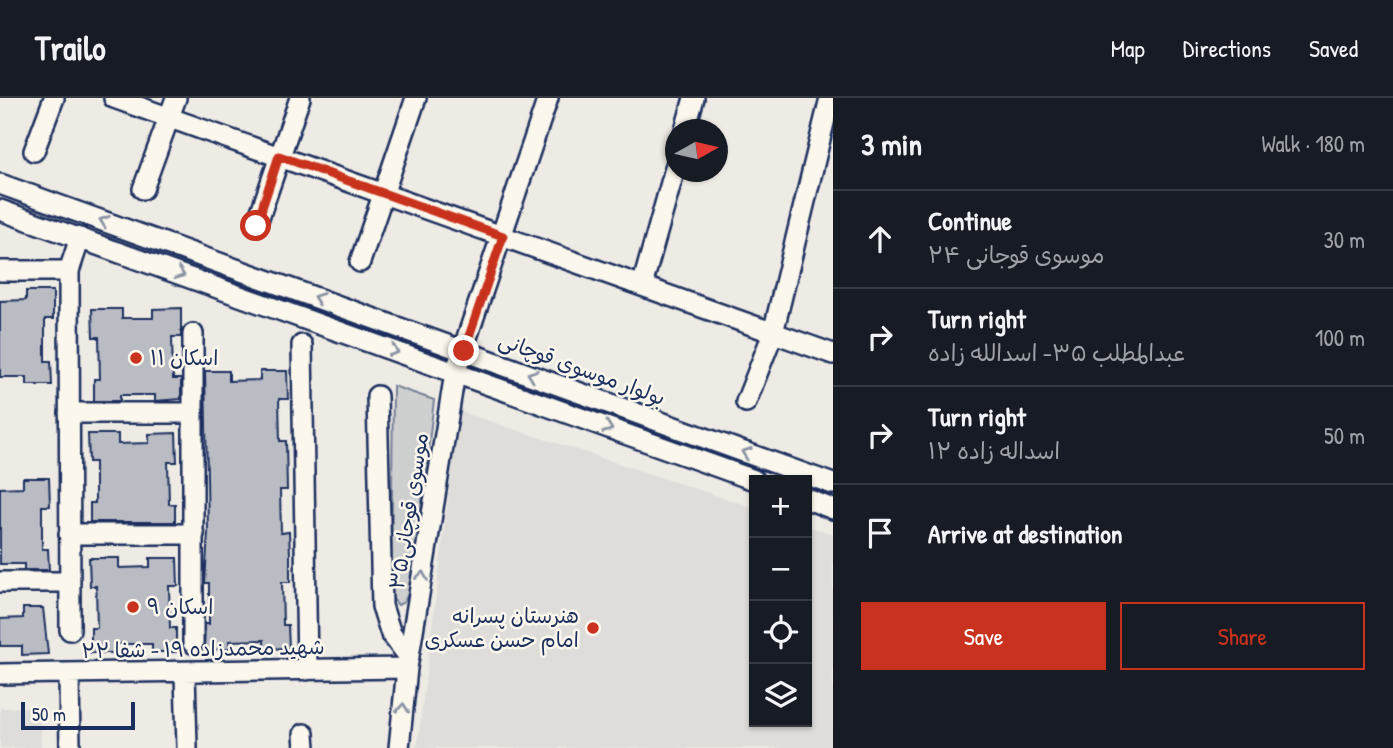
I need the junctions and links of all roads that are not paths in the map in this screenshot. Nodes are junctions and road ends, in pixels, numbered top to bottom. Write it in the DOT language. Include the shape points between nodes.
graph roads {
  1 [pos="54,98"];
  2 [pos="114,98"];
  3 [pos="176,98"];
  4 [pos="300,98"];
  5 [pos="416,98"];
  6 [pos="548,98"];
  7 [pos="694,98"];
  8 [pos="830,98"];
  9 [pos="168,117"];
  10 [pos="688,119"];
  11 [pos="34,151"];
  12 [pos="279,156"];
  13 [pos="671,182"];
  14 [pos="0,184"];
  15 [pos="143,189"];
  16 [pos="382,193"];
  17 [pos="0,210"];
  18 [pos="256,226"];
  19 [pos="503,236"];
  20 [pos="80,238"];
  21 [pos="360,262"];
  22 [pos="0,271"];
  23 [pos="69,271"];
  24 [pos="642,286"];
  25 [pos="773,332"];
  26 [pos="193,334"];
  27 [pos="302,345"];
  28 [pos="464,351"];
  29 [pos="833,354"];
  30 [pos="455,373"];
  31 [pos="377,396"];
  32 [pos="746,402"];
  33 [pos="69,413"];
  34 [pos="193,413"];
  35 [pos="749,478"];
  36 [pos="833,484"];
  37 [pos="812,501"];
  38 [pos="833,509"];
  39 [pos="69,534"];
  40 [pos="194,534"];
  41 [pos="0,582"];
  42 [pos="69,582"];
  43 [pos="70,631"];
  44 [pos="193,643"];
  45 [pos="408,662"];
  46 [pos="307,670"];
  47 [pos="185,672"];
  48 [pos="0,674"];
  49 [pos="69,675"];
  50 [pos="70,748"];
  51 [pos="187,748"];
  52 [pos="399,748"];
  1 -- 11 [label="street"];
  2 -- 9 [label="street"];
  3 -- 9 [label="street"];
  4 -- 12 [label="street"];
  5 -- 16 [label="street"];
  6 -- 19 [label="street, موسوی قوچانی۳۵"];
  7 -- 10 [label="street"];
  8 -- 25 [label="street"];
  9 -- 12 [label="street"];
  9 -- 15 [label="street"];
  12 -- 16 [label="street"];
  12 -- 18 [label="street"];
  13 -- 24 [label="street"];
  28 -- 14 [label="street, بولوار موسوی قوچانی, one-way"];
  16 -- 19 [label="street"];
  16 -- 21 [label="street"];
  17 -- 20 [label="street"];
  19 -- 24 [label="street"];
  19 -- 28 [label="street, موسوی قوچانی۳۵"];
  20 -- 23 [label="street"];
  20 -- 30 [label="street, one-way"];
  22 -- 23 [label="street"];
  23 -- 33 [label="street"];
  24 -- 25 [label="street"];
  25 -- 29 [label="street"];
  25 -- 32 [label="street"];
  26 -- 34 [label="street"];
  27 -- 46 [label="street"];
  28 -- 30 [label="street, موسوی قوچانی۳۵"];
  36 -- 28 [label="street, بولوار موسوی قوچانی, one-way"];
  30 -- 35 [label="street, one-way"];
  45 -- 30 [label="street, موسوی قوچانی۳۵, one-way"];
  31 -- 45 [label="street, موسوی قوچانی۳۵" via="382,606 391,634"];
  33 -- 34 [label="street"];
  33 -- 39 [label="street"];
  34 -- 40 [label="street"];
  37 -- 38 [label="street"];
  39 -- 40 [label="street"];
  39 -- 42 [label="street"];
  40 -- 44 [label="street"];
  41 -- 42 [label="street"];
  42 -- 43 [label="street"];
  45 -- 46 [label="street, شهید محمدزاده ۱۹ - شفا ۲۲"];
  52 -- 45 [label="street, one-way"];
  46 -- 47 [label="street, شهید محمدزاده ۱۹ - شفا ۲۲"];
  47 -- 49 [label="street, شهید محمدزاده ۱۹ - شفا ۲۲"];
  47 -- 51 [label="street"];
  48 -- 49 [label="street, شهید محمدزاده ۱۹ - شفا ۲۲"];
  49 -- 50 [label="street"];
}
